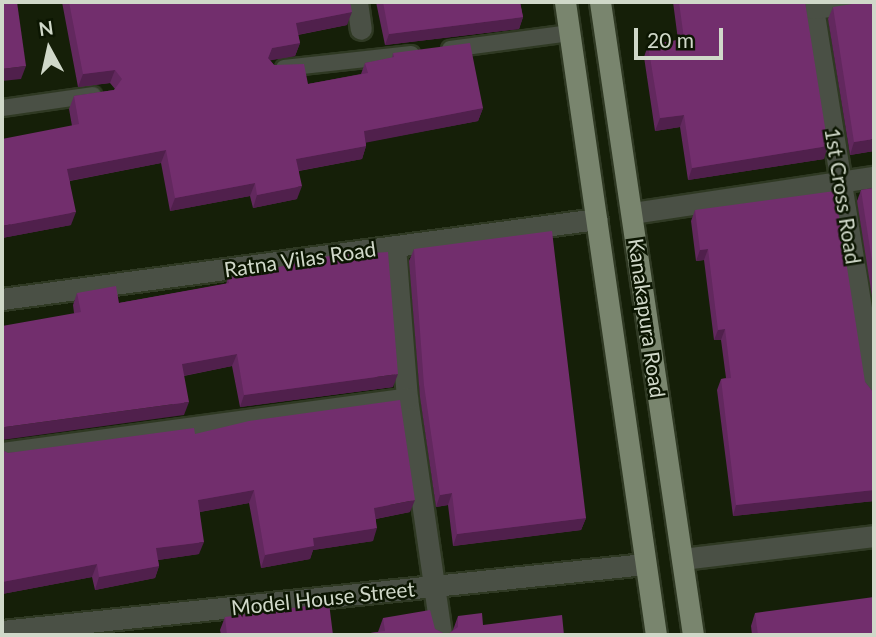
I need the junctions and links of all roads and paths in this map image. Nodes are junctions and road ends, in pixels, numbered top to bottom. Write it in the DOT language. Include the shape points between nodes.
graph roads {
  1 [pos="357,2"];
  2 [pos="565,2"];
  3 [pos="600,2"];
  4 [pos="862,2"];
  5 [pos="813,5"];
  6 [pos="361,29"];
  7 [pos="570,33"];
  8 [pos="274,69"];
  9 [pos="107,93"];
  10 [pos="2,108"];
  11 [pos="874,177"];
  12 [pos="841,181"];
  13 [pos="632,213"];
  14 [pos="597,219"];
  15 [pos="394,246"];
  16 [pos="2,299"];
  17 [pos="874,391"];
  18 [pos="407,398"];
  19 [pos="2,453"];
  20 [pos="874,536"];
  21 [pos="682,559"];
  22 [pos="645,564"];
  23 [pos="436,587"];
  24 [pos="2,631"];
  25 [pos="442,635"];
  26 [pos="656,635"];
  27 [pos="693,635"];
  1 -- 6 [label="street"];
  2 -- 7 [label="main road, Kanakapura Road"];
  3 -- 13 [label="main road, Kanakapura Road"];
  4 -- 5 [label="street"];
  5 -- 12 [label="street, 1st Cross Road"];
  7 -- 8 [label="lane"];
  7 -- 14 [label="main road, Kanakapura Road"];
  9 -- 10 [label="lane"];
  11 -- 12 [label="street"];
  12 -- 13 [label="street"];
  12 -- 17 [label="street, 1st Cross Road"];
  13 -- 21 [label="main road, Kanakapura Road"];
  14 -- 15 [label="street, Ratna Vilas Road"];
  14 -- 22 [label="main road, Kanakapura Road"];
  15 -- 16 [label="street, Ratna Vilas Road"];
  15 -- 18 [label="street"];
  18 -- 19 [label="street"];
  18 -- 23 [label="street"];
  20 -- 21 [label="street"];
  21 -- 27 [label="main road, Kanakapura Road"];
  22 -- 23 [label="street, Model House Street"];
  22 -- 26 [label="main road, Kanakapura Road"];
  23 -- 24 [label="street, Model House Street"];
  23 -- 25 [label="street"];
}
